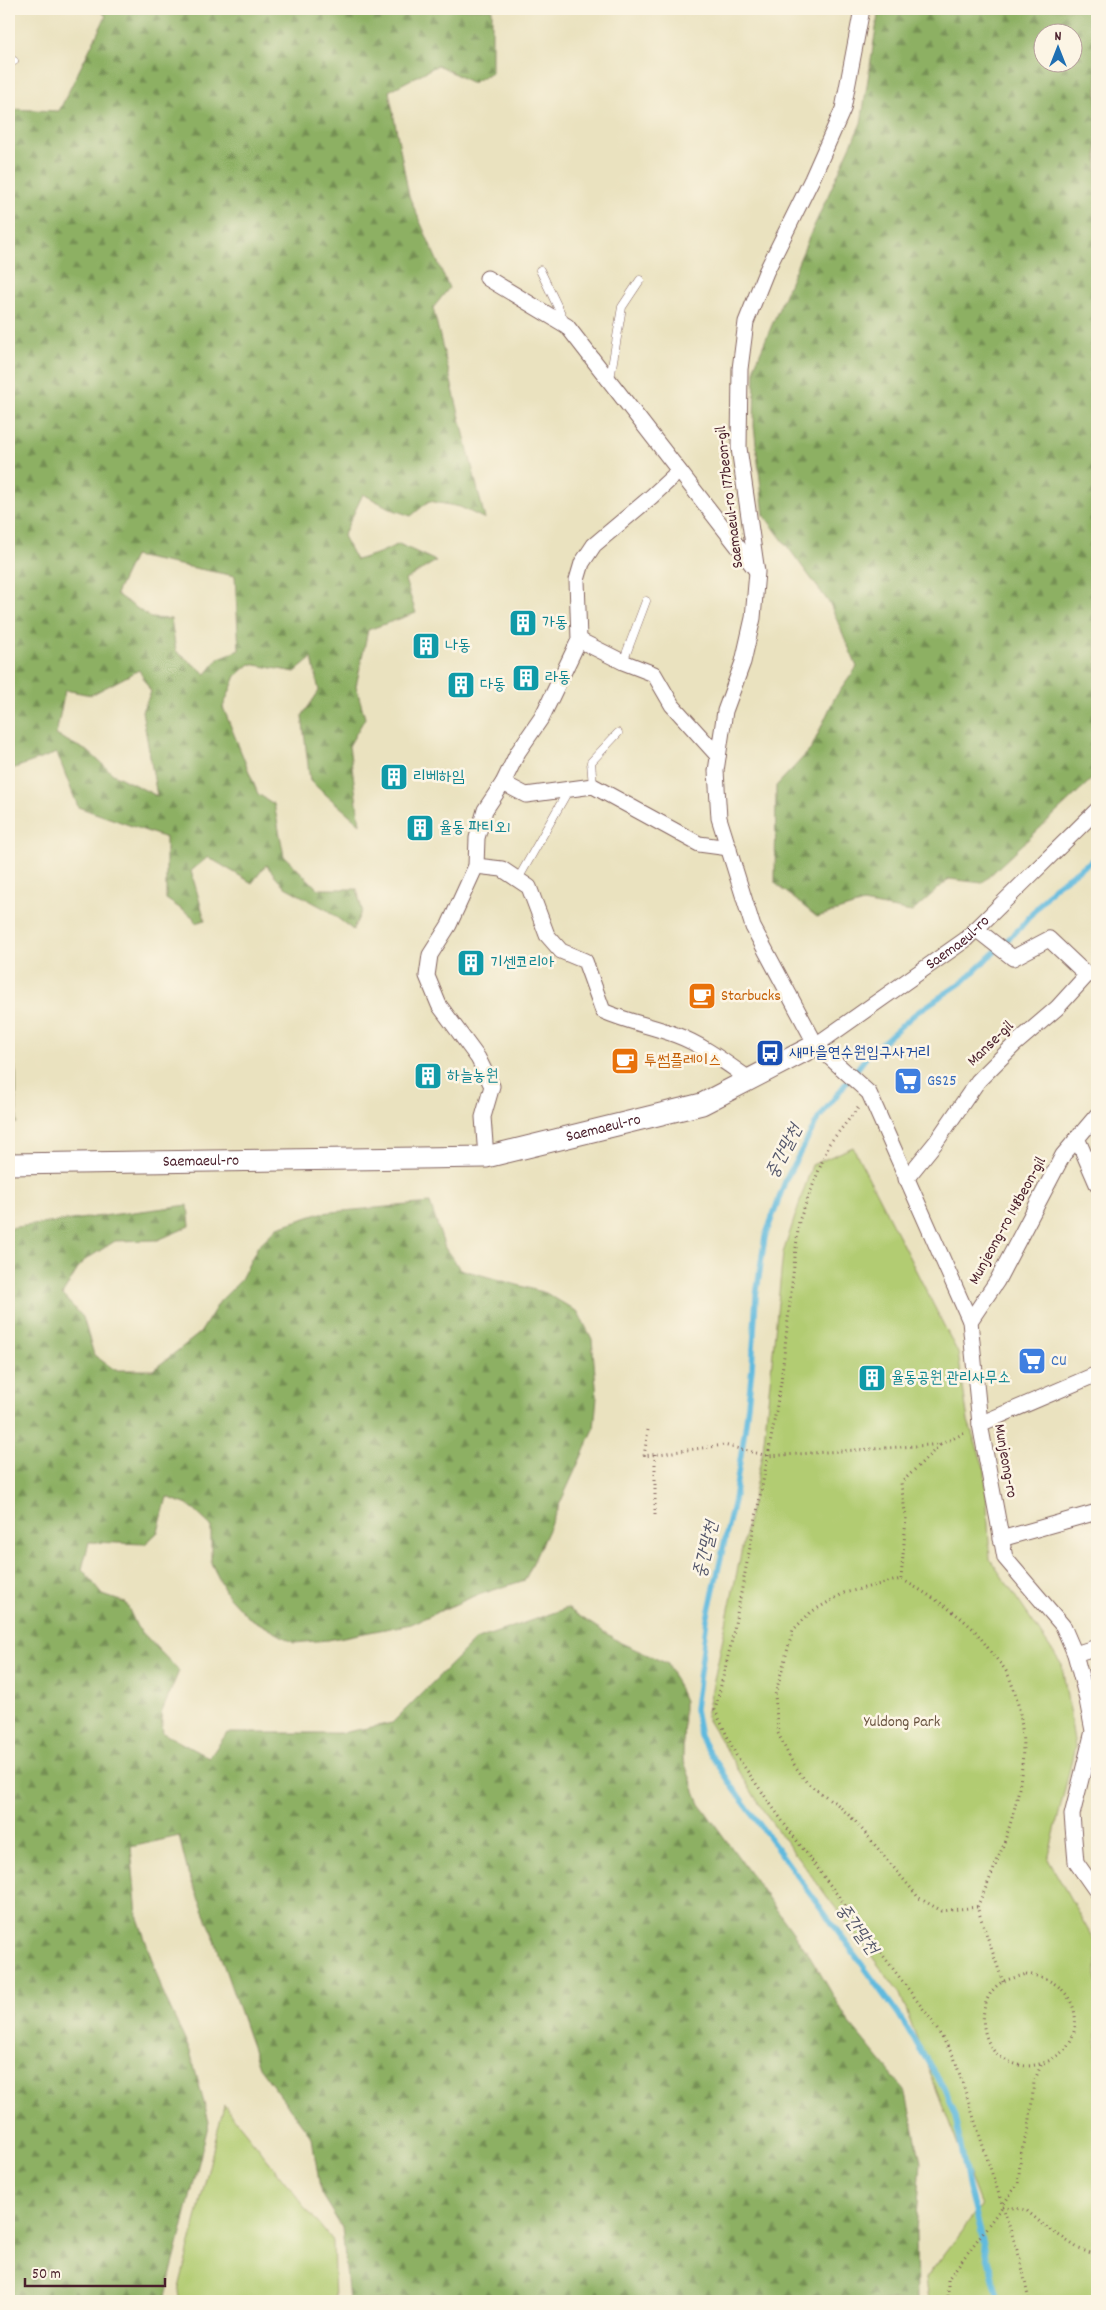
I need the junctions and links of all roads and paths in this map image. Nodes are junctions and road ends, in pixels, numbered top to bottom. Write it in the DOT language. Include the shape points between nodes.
graph roads {
  1 [pos="862,9"];
  2 [pos="540,270"];
  3 [pos="487,278"];
  4 [pos="640,280"];
  5 [pos="567,326"];
  6 [pos="610,381"];
  7 [pos="679,471"];
  8 [pos="757,572"];
  9 [pos="646,601"];
  10 [pos="580,640"];
  11 [pos="623,662"];
  12 [pos="618,733"];
  13 [pos="718,756"];
  14 [pos="503,783"];
  15 [pos="593,786"];
  16 [pos="570,788"];
  17 [pos="1097,810"];
  18 [pos="1090,824"];
  19 [pos="729,848"];
  20 [pos="476,866"];
  21 [pos="518,879"];
  22 [pos="976,929"];
  23 [pos="1092,976"];
  24 [pos="816,1045"];
  25 [pos="748,1080"];
  26 [pos="867,1090"];
  27 [pos="1097,1115"];
  28 [pos="1077,1138"];
  29 [pos="486,1157"];
  30 [pos="9,1164"];
  31 [pos="906,1179"];
  32 [pos="1097,1184"];
  33 [pos="970,1321"];
  34 [pos="1097,1374"];
  35 [pos="974,1428"];
  36 [pos="648,1430"];
  37 [pos="941,1444"];
  38 [pos="655,1454"];
  39 [pos="768,1456"];
  40 [pos="1097,1512"];
  41 [pos="655,1517"];
  42 [pos="1001,1539"];
  43 [pos="901,1579"];
  44 [pos="1097,1647"];
  45 [pos="1074,1654"];
  46 [pos="1097,1892"];
  47 [pos="977,1907"];
  48 [pos="1003,1982"];
  49 [pos="1040,2065"];
  50 [pos="1002,2206"];
  51 [pos="1097,2255"];
  52 [pos="948,2301"];
  53 [pos="1030,2301"];
  1 -- 8 [label="street, Saemaeul-ro 177beon-gil" via="844,109 766,272 746,322 740,369 739,448"];
  2 -- 5 [label="lane"];
  3 -- 5 [label="street"];
  4 -- 6 [label="lane" via="622,308"];
  5 -- 6 [label="street"];
  6 -- 7 [label="street"];
  7 -- 8 [label="street"];
  7 -- 10 [label="street" via="594,545 582,564 577,580"];
  8 -- 13 [label="street, Saemaeul-ro 177beon-gil" via="753,618 743,662 725,711"];
  9 -- 11 [label="lane"];
  10 -- 11 [label="street"];
  10 -- 14 [label="street" via="542,717 518,752"];
  11 -- 13 [label="street" via="654,674 672,705"];
  12 -- 15 [label="lane" via="591,762"];
  13 -- 19 [label="street, Saemaeul-ro 177beon-gil" via="719,818"];
  14 -- 16 [label="street" via="526,795"];
  14 -- 20 [label="street" via="485,810 477,838"];
  15 -- 16 [label="street"];
  15 -- 19 [label="street" via="699,844"];
  16 -- 21 [label="lane"];
  17 -- 18 [label="street, Saemaeul-ro"];
  18 -- 22 [label="street, Saemaeul-ro"];
  19 -- 24 [label="street, Saemaeul-ro 177beon-gil" via="754,927"];
  20 -- 21 [label="street" via="502,868"];
  20 -- 29 [label="street" via="449,925 430,955 426,976 439,1005 478,1058 492,1086 483,1117"];
  21 -- 25 [label="street" via="529,887 546,935 561,950 585,961 603,1011 677,1035 712,1054"];
  22 -- 23 [label="street" via="1013,958 1049,939"];
  22 -- 24 [label="street, Saemaeul-ro"];
  23 -- 31 [label="street, Manse-gil" via="978,1081"];
  24 -- 25 [label="street, Saemaeul-ro"];
  24 -- 26 [label="street, Munjeong-ro"];
  25 -- 29 [label="street, Saemaeul-ro" via="702,1104"];
  26 -- 31 [label="street, Munjeong-ro"];
  26 -- 39 [label="path" via="829,1144 799,1221"];
  27 -- 28 [label="street, Munjeong-ro 148beon-gil"];
  28 -- 32 [label="street"];
  28 -- 33 [label="street, Munjeong-ro 148beon-gil" via="1063,1155 997,1281"];
  29 -- 30 [label="street, Saemaeul-ro"];
  31 -- 33 [label="street, Munjeong-ro"];
  33 -- 35 [label="street, Munjeong-ro"];
  34 -- 35 [label="street"];
  35 -- 37 [label="path"];
  35 -- 42 [label="street, Munjeong-ro"];
  36 -- 38 [label="path" via="644,1456"];
  37 -- 39 [label="path"];
  37 -- 43 [label="path" via="901,1483 906,1519"];
  38 -- 39 [label="path" via="724,1445"];
  38 -- 41 [label="path"];
  39 -- 50 [label="path" via="715,1710 736,1755 930,2018 954,2057"];
  40 -- 42 [label="street"];
  42 -- 45 [label="street, Munjeong-ro" via="1005,1558 1063,1626"];
  43 -- 47 [label="path" via="932,1596 972,1627 1009,1675 1019,1706 1024,1759 1014,1815"];
  43 -- 47 [label="path" via="844,1593 811,1612 793,1630 775,1696 778,1733 807,1783 855,1821 919,1898 942,1911"];
  44 -- 45 [label="street"];
  45 -- 46 [label="street, Munjeong-ro" via="1093,1730 1072,1825 1076,1862"];
  47 -- 48 [label="path"];
  48 -- 49 [label="path" via="984,2007 986,2038 995,2052 1007,2061 1022,2066"];
  48 -- 49 [label="path" via="1026,1974 1042,1976 1060,1986 1070,1999 1077,2016 1073,2033 1066,2048"];
  49 -- 50 [label="path" via="1034,2082 1018,2184"];
  50 -- 51 [label="path" via="1026,2210 1080,2249"];
  50 -- 52 [label="path" via="948,2280"];
  50 -- 53 [label="path"];
}
